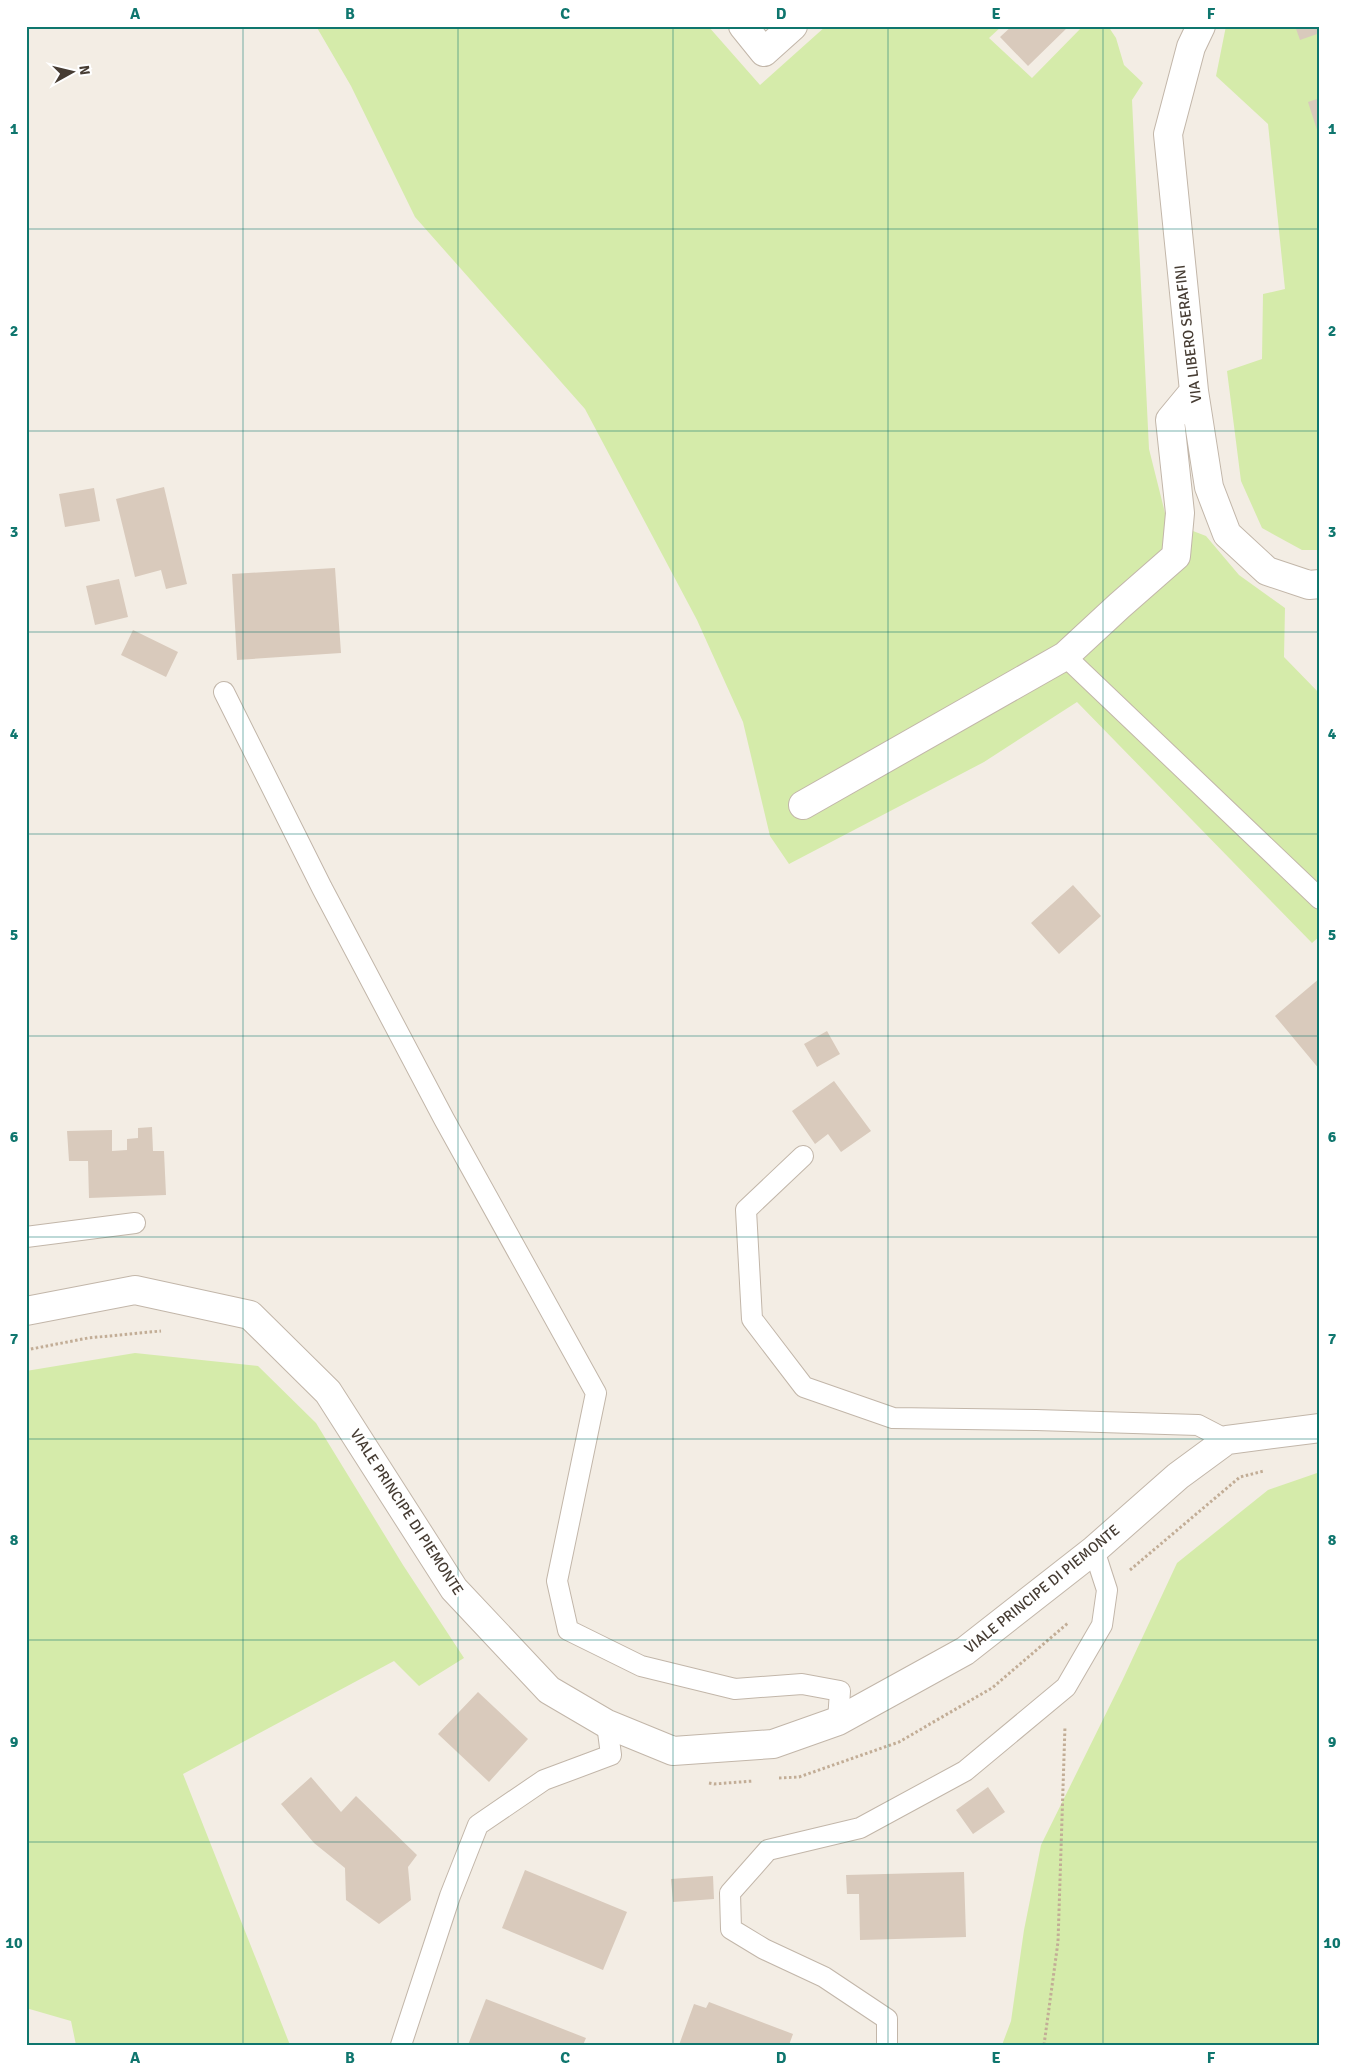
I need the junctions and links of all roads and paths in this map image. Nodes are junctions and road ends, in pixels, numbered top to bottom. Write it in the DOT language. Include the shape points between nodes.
graph roads {
  1 [pos="743,26"];
  2 [pos="793,26"];
  3 [pos="1201,26"];
  4 [pos="1194,392"];
  5 [pos="1320,584"];
  6 [pos="1065,656"];
  7 [pos="224,692"];
  8 [pos="803,806"];
  9 [pos="1320,899"];
  10 [pos="804,1156"];
  11 [pos="135,1223"];
  12 [pos="26,1237"];
  13 [pos="26,1311"];
  14 [pos="169,1333"];
  15 [pos="26,1350"];
  16 [pos="1320,1428"];
  17 [pos="1227,1440"];
  18 [pos="1266,1470"];
  19 [pos="1094,1550"];
  20 [pos="1107,1590"];
  21 [pos="1066,1687"];
  22 [pos="838,1721"];
  23 [pos="607,1724"];
  24 [pos="771,1779"];
  25 [pos="761,1780"];
  26 [pos="705,1782"];
  27 [pos="401,2045"];
  28 [pos="887,2045"];
  29 [pos="1044,2045"];
  1 -- 2 [label="street" via="764,52"];
  3 -- 4 [label="street, VIA LIBERO SERAFINI" via="1191,47 1168,134"];
  4 -- 5 [label="street, VIA LIBERO SERAFINI" via="1209,487 1227,534 1267,571 1309,585"];
  4 -- 6 [label="street" via="1170,420 1180,513 1176,556"];
  6 -- 8 [label="street"];
  6 -- 9 [label="lane"];
  7 -- 22 [label="lane" via="426,1085 596,1393 556,1581 568,1630 641,1666 735,1689 802,1684 840,1691"];
  10 -- 17 [label="lane" via="746,1210 752,1319 804,1387 893,1418 1198,1425"];
  11 -- 12 [label="lane"];
  13 -- 23 [label="street, VIALE PRINCIPE DI PIEMONTE" via="135,1290 250,1315 328,1392 454,1589 549,1690"];
  14 -- 15 [label="path" via="160,1331 88,1338"];
  16 -- 17 [label="street, VIALE PRINCIPE DI PIEMONTE"];
  17 -- 19 [label="street, VIALE PRINCIPE DI PIEMONTE" via="1178,1476"];
  18 -- 20 [label="path" via="1240,1477"];
  19 -- 20 [label="lane"];
  19 -- 22 [label="street, VIALE PRINCIPE DI PIEMONTE" via="966,1652"];
  20 -- 21 [label="lane" via="1102,1624"];
  20 -- 24 [label="path" via="992,1688 899,1742 799,1777"];
  21 -- 28 [label="lane" via="965,1771 860,1828 768,1850 730,1893 731,1928 764,1949 824,1978 886,2019"];
  21 -- 29 [label="path" via="1058,1942"];
  22 -- 23 [label="street, VIALE PRINCIPE DI PIEMONTE" via="773,1744 673,1750"];
  23 -- 27 [label="lane" via="611,1755 544,1780 478,1825 450,1896"];
  25 -- 26 [label="path"];
}
